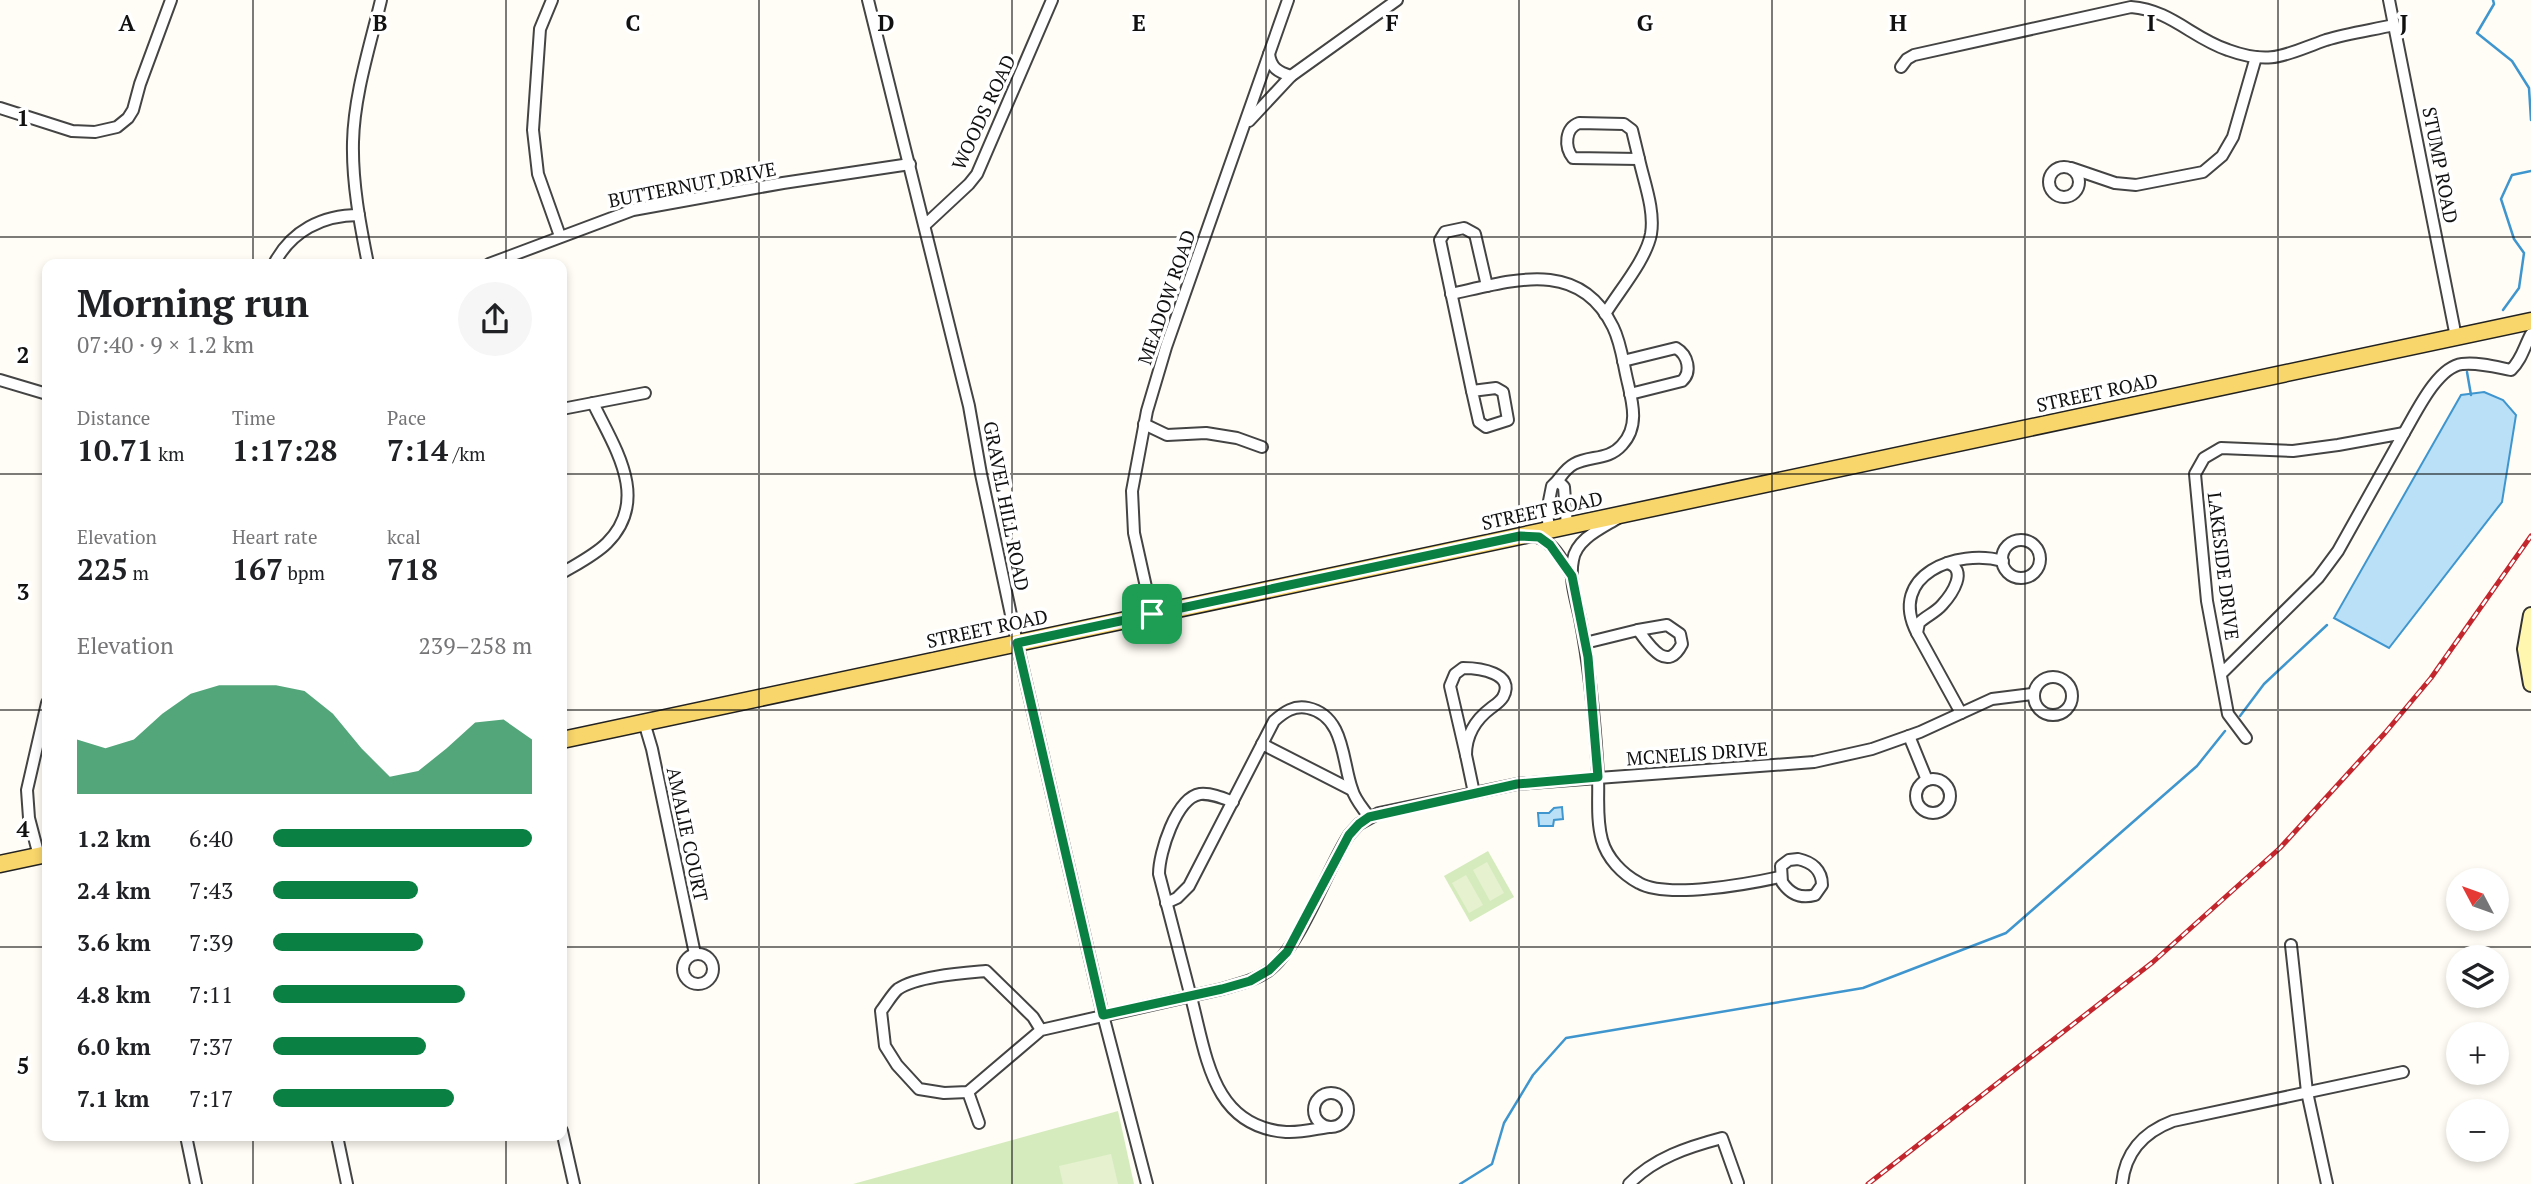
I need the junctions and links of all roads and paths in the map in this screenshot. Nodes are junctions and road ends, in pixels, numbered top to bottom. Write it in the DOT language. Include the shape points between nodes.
graph roads {
  1 [pos="171,0"];
  2 [pos="381,0"];
  3 [pos="552,0"];
  4 [pos="868,0"];
  5 [pos="1052,0"];
  6 [pos="1288,0"];
  7 [pos="1396,0"];
  8 [pos="2389,0"];
  9 [pos="2394,25"];
  10 [pos="1269,54"];
  11 [pos="2256,57"];
  12 [pos="1902,67"];
  13 [pos="1291,76"];
  14 [pos="0,108"];
  15 [pos="1244,125"];
  16 [pos="1639,159"];
  17 [pos="910,164"];
  18 [pos="2071,168"];
  19 [pos="359,215"];
  20 [pos="925,225"];
  21 [pos="561,236"];
  22 [pos="277,259"];
  23 [pos="367,259"];
  24 [pos="502,259"];
  25 [pos="1488,286"];
  26 [pos="1451,294"];
  27 [pos="1605,314"];
  28 [pos="2531,321"];
  29 [pos="2531,334"];
  30 [pos="2456,337"];
  31 [pos="1623,361"];
  32 [pos="0,380"];
  33 [pos="1472,391"];
  34 [pos="42,393"];
  35 [pos="645,393"];
  36 [pos="1630,394"];
  37 [pos="593,403"];
  38 [pos="567,408"];
  39 [pos="1144,424"];
  40 [pos="2404,433"];
  41 [pos="1262,447"];
  42 [pos="1559,482"];
  43 [pos="1626,513"];
  44 [pos="1567,526"];
  45 [pos="1549,530"];
  46 [pos="1520,536"];
  47 [pos="2003,561"];
  48 [pos="1952,566"];
  49 [pos="567,570"];
  50 [pos="1572,576"];
  51 [pos="1152,614"];
  52 [pos="2531,615"];
  53 [pos="1638,630"];
  54 [pos="1917,633"];
  55 [pos="1017,643"];
  56 [pos="1585,643"];
  57 [pos="2221,674"];
  58 [pos="2531,684"];
  59 [pos="2032,694"];
  60 [pos="1961,713"];
  61 [pos="644,722"];
  62 [pos="42,726"];
  63 [pos="1909,736"];
  64 [pos="2246,738"];
  65 [pos="567,739"];
  66 [pos="1262,744"];
  67 [pos="1466,755"];
  68 [pos="1598,777"];
  69 [pos="1927,780"];
  70 [pos="1352,790"];
  71 [pos="1474,793"];
  72 [pos="1233,802"];
  73 [pos="1369,817"];
  74 [pos="42,852"];
  75 [pos="42,855"];
  76 [pos="0,864"];
  77 [pos="1780,877"];
  78 [pos="1166,902"];
  79 [pos="2291,945"];
  80 [pos="695,954"];
  81 [pos="1191,996"];
  82 [pos="1103,1015"];
  83 [pos="1041,1030"];
  84 [pos="2403,1072"];
  85 [pos="968,1092"];
  86 [pos="2307,1092"];
  87 [pos="979,1124"];
  88 [pos="1329,1126"];
  89 [pos="187,1141"];
  90 [pos="338,1141"];
  91 [pos="564,1141"];
  92 [pos="1738,1183"];
  93 [pos="196,1184"];
  94 [pos="347,1184"];
  95 [pos="574,1184"];
  96 [pos="1147,1184"];
  97 [pos="1629,1184"];
  98 [pos="2122,1184"];
  99 [pos="2328,1184"];
  1 -- 14 [label="street" via="133,110 117,127 72,131"];
  2 -- 19 [label="street" via="355,114 353,162"];
  3 -- 21 [label="street" via="540,29 533,130 538,174"];
  4 -- 17 [label="street, GRAVEL HILL ROAD"];
  5 -- 20 [label="street, WOODS ROAD" via="977,174"];
  6 -- 10 [label="street, MEADOW ROAD"];
  7 -- 13 [label="street"];
  8 -- 9 [label="street, STUMP ROAD"];
  9 -- 11 [label="street" via="2343,35 2282,56"];
  9 -- 30 [label="street, STUMP ROAD"];
  10 -- 13 [label="street" via="1274,69"];
  10 -- 15 [label="street, MEADOW ROAD"];
  11 -- 12 [label="street" via="2209,42 2158,11 2132,6 1914,55"];
  11 -- 18 [label="street" via="2233,136 2222,156 2203,172 2136,185"];
  13 -- 15 [label="street"];
  15 -- 39 [label="street, MEADOW ROAD" via="1166,347"];
  16 -- 16 [label="street" via="1573,158 1567,134 1579,123 1623,124 1632,130"];
  16 -- 27 [label="street" via="1651,232 1646,250"];
  17 -- 20 [label="street, GRAVEL HILL ROAD"];
  17 -- 21 [label="street, BUTTERNUT DRIVE" via="661,204 612,216"];
  19 -- 22 [label="street" via="334,216 309,226"];
  19 -- 23 [label="street"];
  20 -- 55 [label="street, GRAVEL HILL ROAD" via="969,406"];
  21 -- 24 [label="street, BUTTERNUT DRIVE"];
  25 -- 26 [label="street"];
  25 -- 26 [label="street" via="1475,234 1467,229 1445,232 1440,240"];
  25 -- 27 [label="street" via="1551,279 1578,288"];
  26 -- 33 [label="street"];
  27 -- 31 [label="street"];
  28 -- 30 [label="main road, STREET ROAD"];
  29 -- 40 [label="street, LAKESIDE DRIVE" via="2521,360 2511,370 2453,366 2442,375"];
  30 -- 43 [label="main road, STREET ROAD"];
  31 -- 36 [label="street"];
  31 -- 36 [label="street" via="1676,348 1688,369 1682,381"];
  32 -- 34 [label="street"];
  35 -- 37 [label="street"];
  36 -- 42 [label="street" via="1632,426 1623,445 1604,457 1575,463"];
  37 -- 38 [label="street"];
  37 -- 49 [label="street" via="626,473 628,497 614,535"];
  39 -- 41 [label="street" via="1167,435 1206,433"];
  39 -- 51 [label="street, MEADOW ROAD" via="1132,491 1138,551"];
  40 -- 57 [label="street, LAKESIDE DRIVE" via="2318,578"];
  40 -- 57 [label="street, LAKESIDE DRIVE" via="2293,451 2221,448 2204,458 2195,474 2197,515"];
  42 -- 44 [label="street" via="1564,487"];
  42 -- 45 [label="street" via="1548,496"];
  43 -- 44 [label="main road, STREET ROAD"];
  43 -- 50 [label="street" via="1583,542 1573,558"];
  44 -- 45 [label="main road, STREET ROAD"];
  45 -- 46 [label="main road, STREET ROAD"];
  46 -- 50 [label="street" via="1539,537 1550,545"];
  46 -- 51 [label="main road, STREET ROAD"];
  47 -- 48 [label="street" via="1980,557"];
  48 -- 54 [label="street" via="1958,574 1952,591 1919,623"];
  48 -- 54 [label="street" via="1928,571 1912,592 1910,612"];
  50 -- 56 [label="street"];
  51 -- 55 [label="main road, STREET ROAD"];
  52 -- 58 [label="street" via="2525,649"];
  53 -- 56 [label="street"];
  54 -- 60 [label="street"];
  55 -- 61 [label="main road, STREET ROAD"];
  55 -- 82 [label="street, GRAVEL HILL ROAD"];
  56 -- 68 [label="street"];
  57 -- 64 [label="street, LAKESIDE DRIVE" via="2228,714"];
  59 -- 60 [label="street, MCNELIS DRIVE" via="1992,699"];
  60 -- 63 [label="street, MCNELIS DRIVE"];
  61 -- 65 [label="main road, STREET ROAD"];
  61 -- 80 [label="street, AMALIE COURT"];
  62 -- 74 [label="street" via="27,790 27,807"];
  63 -- 68 [label="street, MCNELIS DRIVE" via="1814,762"];
  63 -- 69 [label="street"];
  66 -- 70 [label="street"];
  66 -- 70 [label="street" via="1281,714 1297,708 1316,711 1337,732"];
  66 -- 72 [label="street"];
  67 -- 67 [label="street" via="1450,687 1458,671 1469,668 1500,676 1506,688 1503,698 1472,728"];
  67 -- 71 [label="street"];
  68 -- 71 [label="street, MCNELIS DRIVE"];
  68 -- 77 [label="street" via="1599,826 1606,849 1637,882 1665,890 1741,885"];
  70 -- 73 [label="street"];
  71 -- 73 [label="street, MCNELIS DRIVE"];
  72 -- 78 [label="street" via="1189,886"];
  72 -- 78 [label="street" via="1198,794 1180,809 1159,864"];
  73 -- 81 [label="street" via="1343,845 1278,962 1250,981"];
  75 -- 76 [label="main road"];
  78 -- 81 [label="street"];
  79 -- 86 [label="street"];
  81 -- 82 [label="street"];
  81 -- 88 [label="street" via="1214,1083 1236,1111 1258,1125 1286,1132"];
  82 -- 83 [label="street"];
  82 -- 96 [label="street, GRAVEL HILL ROAD"];
  83 -- 85 [label="street"];
  83 -- 85 [label="street" via="986,971 956,973 898,989 881,1011 885,1046 897,1065 919,1089"];
  84 -- 86 [label="street"];
  85 -- 87 [label="street"];
  86 -- 98 [label="street" via="2159,1126 2132,1152"];
  86 -- 99 [label="street"];
  89 -- 93 [label="street"];
  90 -- 94 [label="street"];
  91 -- 95 [label="street"];
  92 -- 97 [label="street" via="1722,1138 1662,1159"];
}
